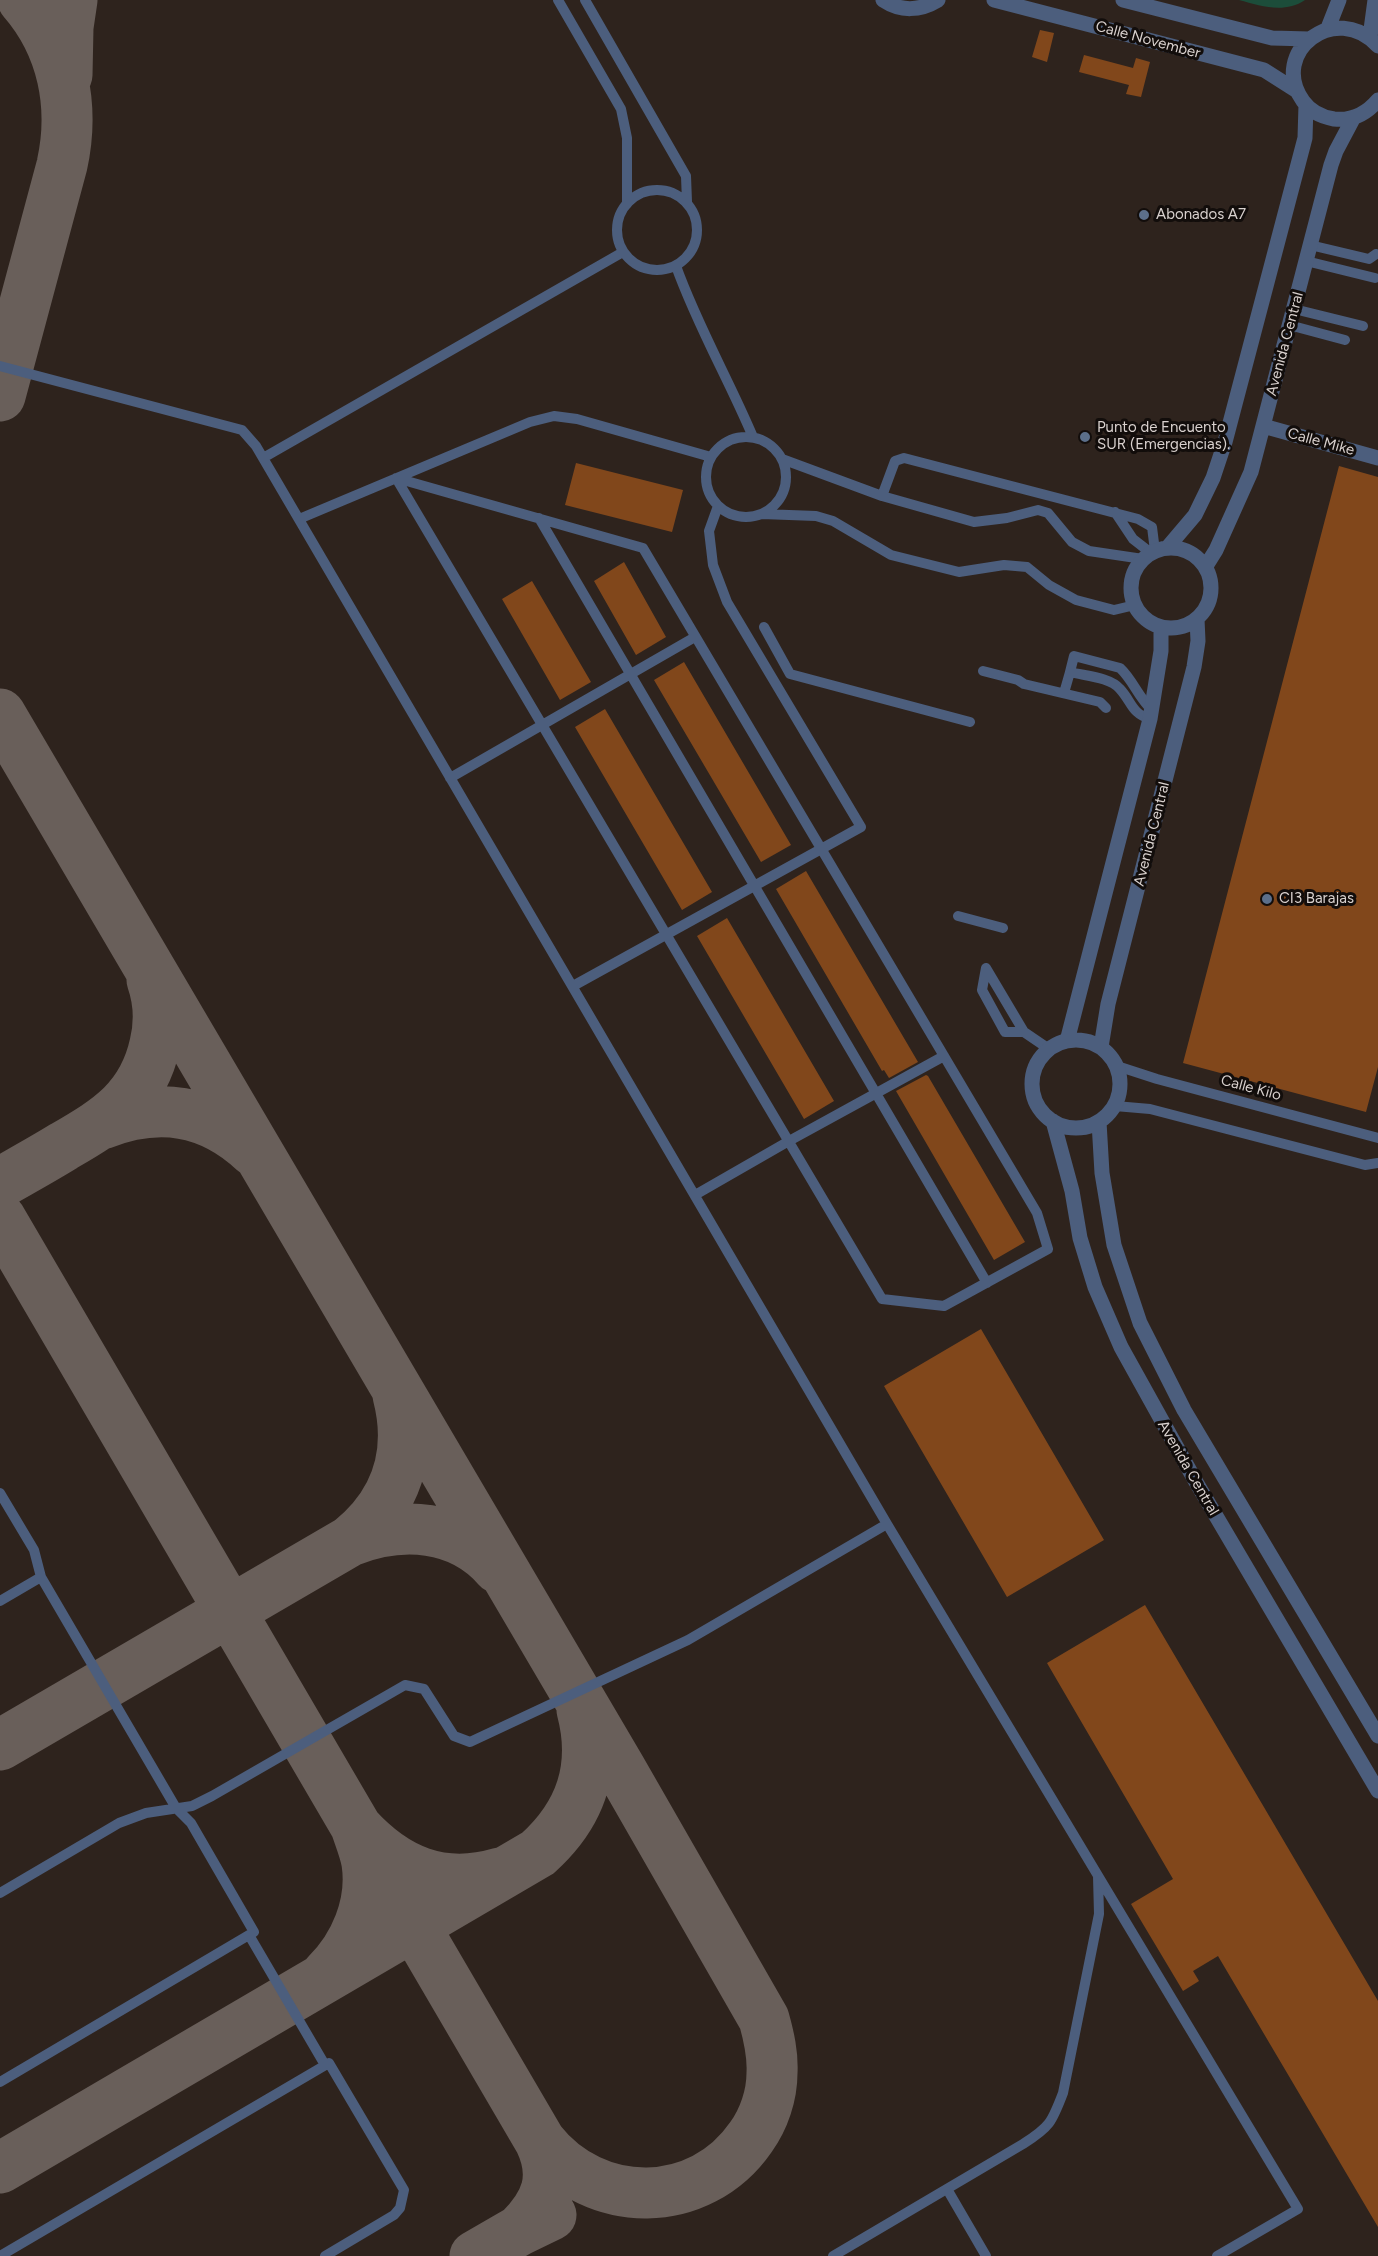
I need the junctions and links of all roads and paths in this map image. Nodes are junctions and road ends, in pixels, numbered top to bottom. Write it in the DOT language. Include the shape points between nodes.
graph roads {
  1 [pos="558,0"];
  2 [pos="585,0"];
  3 [pos="883,0"];
  4 [pos="938,0"];
  5 [pos="994,0"];
  6 [pos="1123,0"];
  7 [pos="1339,0"];
  8 [pos="1375,0"];
  9 [pos="1328,28"];
  10 [pos="1308,39"];
  11 [pos="1374,42"];
  12 [pos="1297,91"];
  13 [pos="1378,100"];
  14 [pos="1306,105"];
  15 [pos="1366,113"];
  16 [pos="687,202"];
  17 [pos="627,204"];
  18 [pos="1310,245"];
  19 [pos="623,252"];
  20 [pos="1376,254"];
  21 [pos="1306,261"];
  22 [pos="676,266"];
  23 [pos="1375,278"];
  24 [pos="1294,309"];
  25 [pos="1289,326"];
  26 [pos="1363,326"];
  27 [pos="1345,340"];
  28 [pos="0,366"];
  29 [pos="1263,426"];
  30 [pos="753,437"];
  31 [pos="711,457"];
  32 [pos="263,458"];
  33 [pos="1378,458"];
  34 [pos="782,459"];
  35 [pos="396,478"];
  36 [pos="882,496"];
  37 [pos="718,506"];
  38 [pos="1115,512"];
  39 [pos="762,514"];
  40 [pos="539,518"];
  41 [pos="299,519"];
  42 [pos="1154,553"];
  43 [pos="1206,566"];
  44 [pos="1135,605"];
  45 [pos="1197,620"];
  46 [pos="765,627"];
  47 [pos="1161,627"];
  48 [pos="695,637"];
  49 [pos="984,671"];
  50 [pos="1070,672"];
  51 [pos="630,674"];
  52 [pos="1064,693"];
  53 [pos="1106,708"];
  54 [pos="1151,715"];
  55 [pos="970,722"];
  56 [pos="542,725"];
  57 [pos="450,778"];
  58 [pos="821,849"];
  59 [pos="754,886"];
  60 [pos="958,916"];
  61 [pos="1004,928"];
  62 [pos="666,935"];
  63 [pos="573,986"];
  64 [pos="1024,1032"];
  65 [pos="1067,1041"];
  66 [pos="1101,1047"];
  67 [pos="1050,1049"];
  68 [pos="944,1056"];
  69 [pos="1117,1066"];
  70 [pos="876,1094"];
  71 [pos="1115,1106"];
  72 [pos="1053,1121"];
  73 [pos="1099,1122"];
  74 [pos="1378,1138"];
  75 [pos="789,1141"];
  76 [pos="1378,1163"];
  77 [pos="695,1196"];
  78 [pos="987,1283"];
  79 [pos="0,1493"];
  80 [pos="887,1524"];
  81 [pos="41,1577"];
  82 [pos="0,1601"];
  83 [pos="1378,1736"];
  84 [pos="1378,1791"];
  85 [pos="176,1808"];
  86 [pos="1098,1876"];
  87 [pos="0,1893"];
  88 [pos="252,1934"];
  89 [pos="325,2065"];
  90 [pos="0,2082"];
  91 [pos="947,2189"];
  92 [pos="0,2256"];
  93 [pos="325,2256"];
  94 [pos="833,2256"];
  95 [pos="986,2256"];
  96 [pos="1217,2256"];
  1 -- 17 [label="lane" via="621,109 627,138"];
  2 -- 16 [label="lane" via="686,176"];
  3 -- 4 [label="street" via="899,8 914,9"];
  5 -- 12 [label="street, Calle November" via="1264,70"];
  6 -- 10 [label="street" via="1272,38"];
  7 -- 9 [label="street"];
  8 -- 11 [label="street"];
  9 -- 10 [label="street"];
  9 -- 11 [label="street" via="1350,28"];
  10 -- 12 [label="street" via="1295,63"];
  12 -- 14 [label="street"];
  13 -- 15 [label="street, Avenida Central"];
  14 -- 15 [label="street" via="1316,113 1341,120"];
  14 -- 42 [label="street" via="1305,138 1213,478 1195,515"];
  15 -- 18 [label="street, Avenida Central" via="1336,151"];
  16 -- 17 [label="lane" via="676,194 650,190"];
  16 -- 22 [label="lane" via="694,212 697,237 686,258"];
  17 -- 19 [label="lane" via="617,227"];
  18 -- 20 [label="lane" via="1369,259"];
  18 -- 21 [label="street, Avenida Central"];
  19 -- 22 [label="lane" via="641,267 665,270"];
  19 -- 32 [label="lane"];
  21 -- 23 [label="lane"];
  21 -- 24 [label="street, Avenida Central"];
  22 -- 30 [label="lane"];
  24 -- 25 [label="street, Avenida Central"];
  24 -- 26 [label="lane"];
  25 -- 27 [label="lane"];
  25 -- 29 [label="street, Avenida Central"];
  28 -- 32 [label="lane" via="242,430"];
  29 -- 33 [label="street, Calle Mike"];
  29 -- 43 [label="street, Avenida Central" via="1251,472"];
  30 -- 31 [label="lane" via="729,441"];
  30 -- 34 [label="lane" via="765,441"];
  31 -- 35 [label="lane" via="554,416 530,422"];
  31 -- 37 [label="lane" via="706,483"];
  32 -- 41 [label="lane"];
  34 -- 36 [label="lane"];
  34 -- 39 [label="lane" via="786,484 773,507"];
  35 -- 40 [label="lane"];
  35 -- 41 [label="lane"];
  35 -- 56 [label="lane"];
  36 -- 38 [label="lane" via="895,461 904,458"];
  36 -- 42 [label="lane" via="974,522 1038,510 1048,513 1072,542 1089,551"];
  37 -- 39 [label="lane" via="739,517"];
  37 -- 58 [label="lane" via="709,531 713,565 727,602 861,827"];
  38 -- 42 [label="lane" via="1133,539"];
  38 -- 42 [label="lane" via="1152,527"];
  39 -- 44 [label="lane" via="816,516 833,521 891,555 959,572 1027,567 1076,600 1114,610"];
  40 -- 48 [label="lane" via="643,548"];
  40 -- 51 [label="lane"];
  41 -- 57 [label="lane"];
  42 -- 43 [label="street" via="1182,549"];
  42 -- 44 [label="street" via="1134,573 1131,589"];
  43 -- 45 [label="street" via="1212,585 1209,604"];
  44 -- 47 [label="street" via="1146,619"];
  45 -- 47 [label="street" via="1180,628"];
  45 -- 66 [label="street, Avenida Central" via="1194,667 1108,1004"];
  46 -- 55 [label="lane" via="790,674"];
  47 -- 54 [label="street, Avenida Central"];
  48 -- 51 [label="lane"];
  48 -- 58 [label="lane"];
  49 -- 52 [label="lane"];
  50 -- 52 [label="lane"];
  50 -- 54 [label="lane" via="1109,682 1120,688 1134,711"];
  50 -- 54 [label="lane" via="1074,656 1120,668"];
  51 -- 56 [label="lane"];
  51 -- 59 [label="lane"];
  52 -- 53 [label="lane" via="1100,702"];
  54 -- 65 [label="street, Avenida Central"];
  56 -- 57 [label="lane"];
  56 -- 62 [label="lane"];
  57 -- 63 [label="lane"];
  58 -- 59 [label="lane"];
  58 -- 68 [label="lane"];
  59 -- 62 [label="lane"];
  59 -- 70 [label="lane"];
  60 -- 61 [label="lane"];
  62 -- 63 [label="lane"];
  62 -- 75 [label="lane"];
  63 -- 77 [label="lane"];
  64 -- 64 [label="lane" via="986,968 982,990 1005,1032"];
  64 -- 67 [label="lane"];
  65 -- 66 [label="street" via="1088,1041"];
  65 -- 67 [label="street"];
  66 -- 69 [label="street"];
  67 -- 72 [label="street" via="1037,1065 1033,1096"];
  68 -- 70 [label="lane"];
  68 -- 78 [label="lane" via="1037,1213 1048,1249"];
  69 -- 71 [label="street" via="1121,1087"];
  69 -- 74 [label="lane, Calle Kilo"];
  70 -- 75 [label="lane"];
  70 -- 78 [label="lane"];
  71 -- 73 [label="street"];
  71 -- 76 [label="lane" via="1142,1107 1365,1165"];
  72 -- 73 [label="street" via="1082,1128"];
  72 -- 84 [label="street, Avenida Central" via="1080,1239 1095,1287 1121,1347"];
  73 -- 83 [label="street, Avenida Central" via="1102,1173 1114,1245 1140,1323 1184,1410"];
  75 -- 77 [label="lane"];
  75 -- 78 [label="lane" via="882,1299 944,1306"];
  77 -- 80 [label="lane"];
  79 -- 81 [label="lane" via="34,1550"];
  80 -- 85 [label="lane" via="688,1640 471,1742 454,1736 424,1689 405,1685 212,1796 192,1806"];
  80 -- 86 [label="lane"];
  81 -- 82 [label="lane"];
  81 -- 85 [label="lane"];
  85 -- 87 [label="lane" via="119,1823"];
  85 -- 88 [label="lane" via="191,1824"];
  86 -- 91 [label="lane" via="1099,1914 1064,2093 1053,2120 1040,2133"];
  86 -- 96 [label="lane" via="1298,2209"];
  88 -- 89 [label="lane"];
  88 -- 90 [label="lane"];
  89 -- 92 [label="lane"];
  89 -- 93 [label="lane" via="328,2063 404,2190 394,2215"];
  91 -- 94 [label="lane"];
  91 -- 95 [label="lane"];
}
